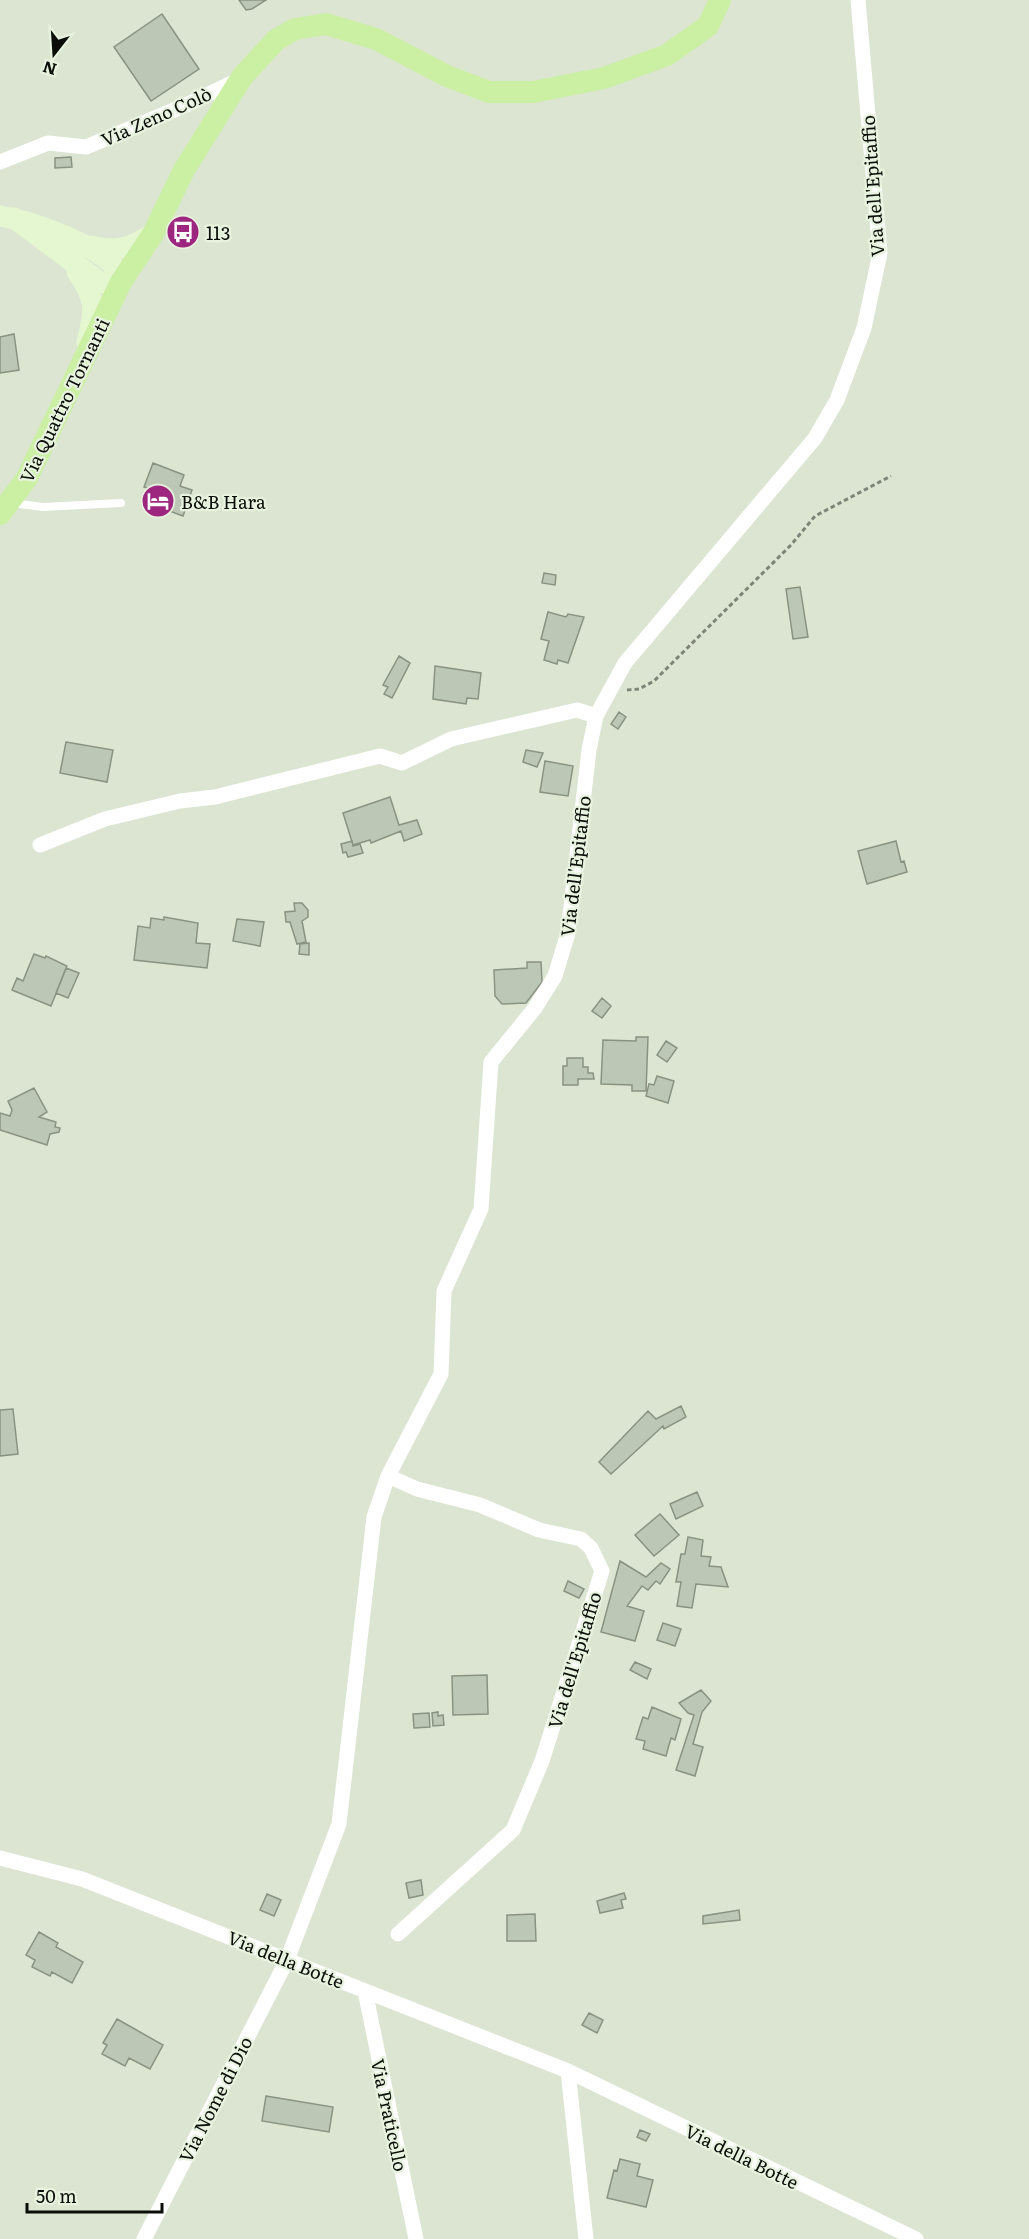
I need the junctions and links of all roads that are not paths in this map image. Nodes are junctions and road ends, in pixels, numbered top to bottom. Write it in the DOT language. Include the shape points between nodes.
graph roads {
  1 [pos="720,0"];
  2 [pos="858,0"];
  3 [pos="243,77"];
  4 [pos="0,162"];
  5 [pos="7,217"];
  6 [pos="153,234"];
  7 [pos="83,244"];
  8 [pos="70,261"];
  9 [pos="121,282"];
  10 [pos="80,368"];
  11 [pos="121,503"];
  12 [pos="5,508"];
  13 [pos="597,716"];
  14 [pos="40,845"];
  15 [pos="388,1476"];
  16 [pos="0,1858"];
  17 [pos="398,1934"];
  18 [pos="287,1960"];
  19 [pos="365,1991"];
  20 [pos="568,2071"];
  21 [pos="144,2239"];
  22 [pos="416,2239"];
  23 [pos="586,2239"];
  24 [pos="916,2239"];
  1 -- 3 [label="main road, Via Quattro Tornanti" via="708,26 667,55 604,78 533,92 489,92 447,76 376,39 326,24 295,29 276,40"];
  2 -- 13 [label="street, Via dell'Epitaffio" via="880,253 864,328 837,400 815,438 625,663"];
  3 -- 4 [label="street, Via Zeno Colò" via="86,147 48,143"];
  3 -- 6 [label="main road, Via Quattro Tornanti" via="183,170"];
  5 -- 7 [label="main road"];
  5 -- 8 [label="main road"];
  6 -- 7 [label="main road" via="128,249 109,250"];
  6 -- 9 [label="main road, Via Quattro Tornanti"];
  7 -- 9 [label="main road" via="112,263"];
  8 -- 9 [label="main road" via="100,283"];
  8 -- 10 [label="main road" via="92,292 93,319"];
  9 -- 10 [label="main road, Via Quattro Tornanti"];
  10 -- 12 [label="main road, Via Quattro Tornanti" via="27,478"];
  11 -- 12 [label="lane"];
  13 -- 14 [label="street" via="577,710 451,738 402,763 380,756 215,797 180,801 105,819"];
  13 -- 15 [label="street, Via dell'Epitaffio" via="589,750 568,933 555,976 535,1008 491,1062 481,1209 444,1292 441,1374"];
  15 -- 17 [label="street, Via dell'Epitaffio" via="417,1489 480,1505 539,1530 580,1539 591,1548 602,1571 542,1761 513,1830"];
  15 -- 18 [label="street, Via dell'Epitaffio" via="374,1517 339,1824"];
  16 -- 18 [label="street, Via della Botte" via="82,1878"];
  18 -- 19 [label="street, Via della Botte"];
  18 -- 21 [label="street, Via Nome di Dio"];
  19 -- 20 [label="street, Via della Botte"];
  19 -- 22 [label="street, Via Praticello"];
  20 -- 23 [label="street"];
  20 -- 24 [label="street, Via della Botte"];
}
